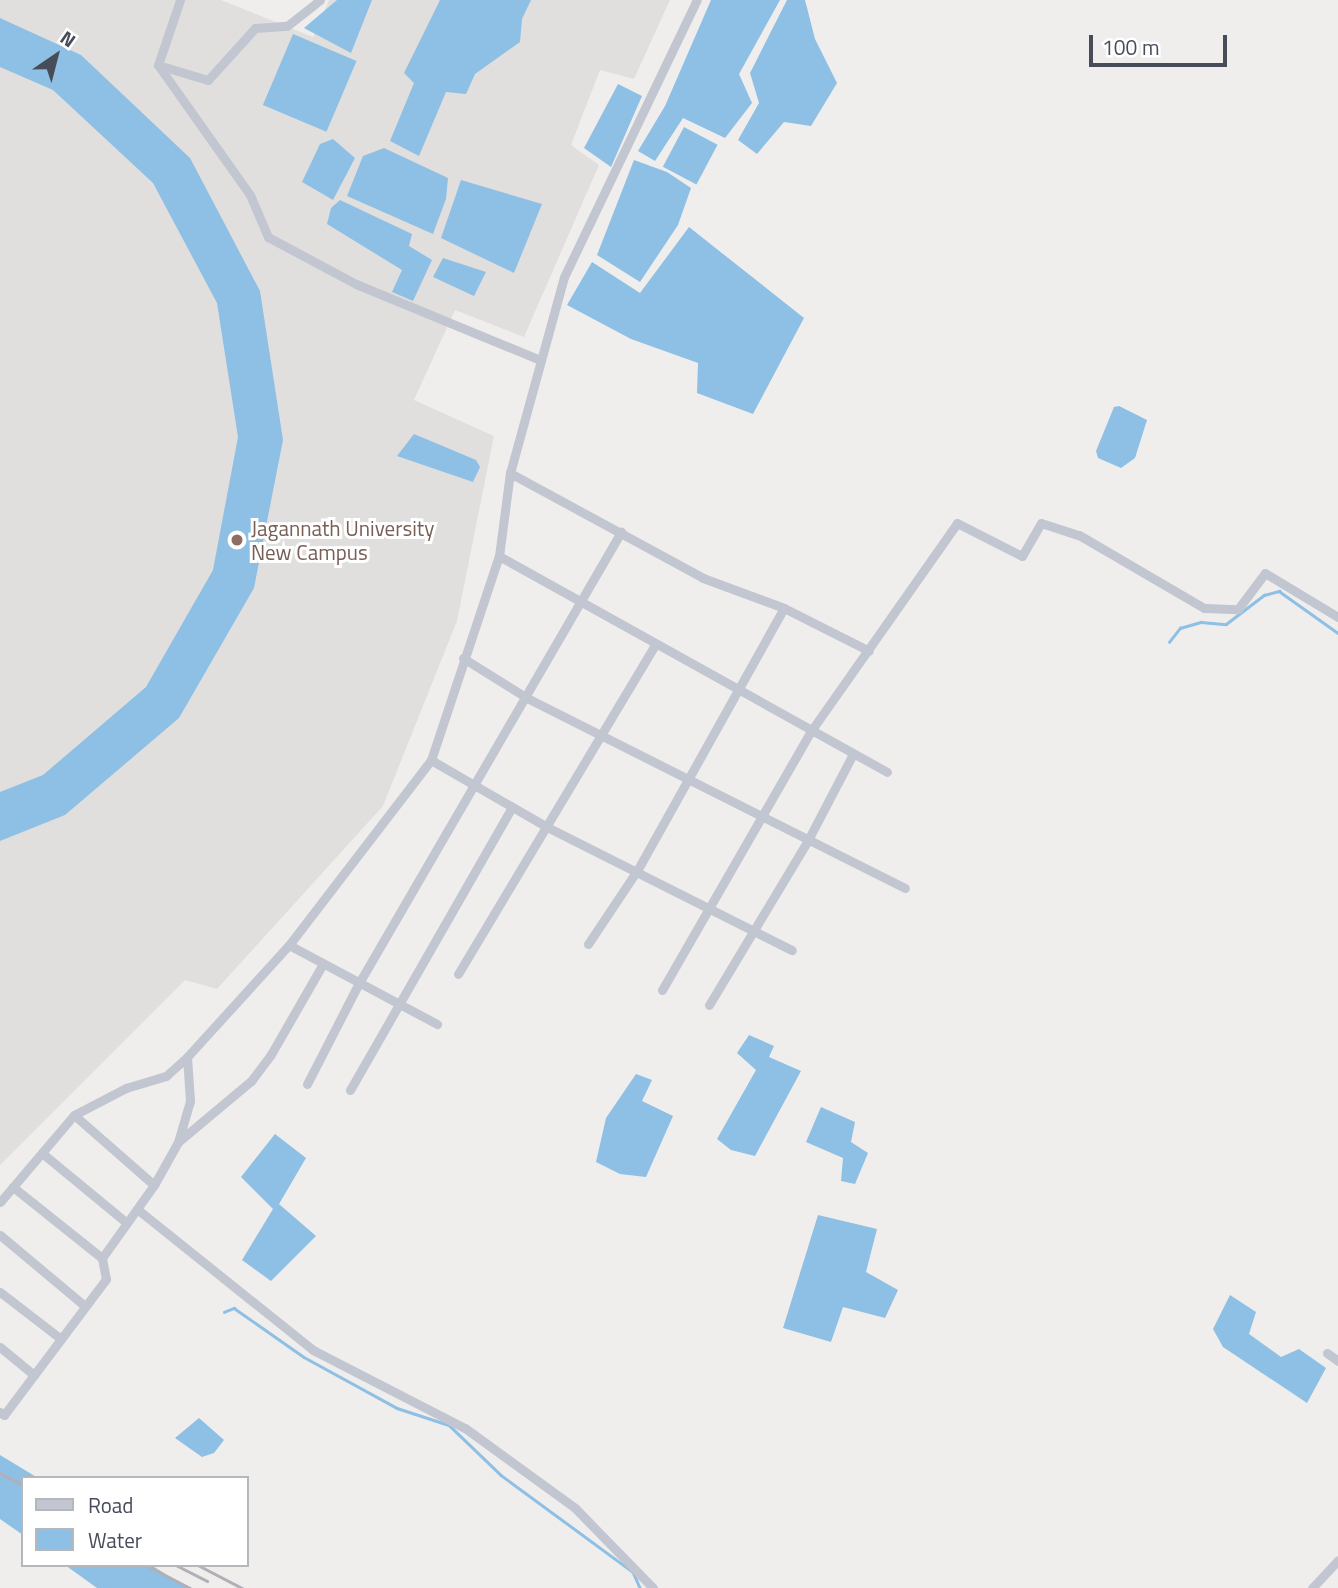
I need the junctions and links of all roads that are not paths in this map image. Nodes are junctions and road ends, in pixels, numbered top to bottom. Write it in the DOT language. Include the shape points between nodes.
graph roads {
  1 [pos="180,0"];
  2 [pos="320,0"];
  3 [pos="696,0"];
  4 [pos="158,65"];
  5 [pos="538,359"];
  6 [pos="510,473"];
  7 [pos="621,532"];
  8 [pos="499,556"];
  9 [pos="582,603"];
  10 [pos="784,608"];
  11 [pos="1338,617"];
  12 [pos="653,647"];
  13 [pos="869,651"];
  14 [pos="463,658"];
  15 [pos="736,691"];
  16 [pos="527,698"];
  17 [pos="811,732"];
  18 [pos="599,735"];
  19 [pos="853,754"];
  20 [pos="431,760"];
  21 [pos="887,772"];
  22 [pos="685,779"];
  23 [pos="473,784"];
  24 [pos="512,807"];
  25 [pos="765,818"];
  26 [pos="547,827"];
  27 [pos="808,840"];
  28 [pos="638,869"];
  29 [pos="905,888"];
  30 [pos="711,906"];
  31 [pos="754,930"];
  32 [pos="588,944"];
  33 [pos="289,945"];
  34 [pos="792,950"];
  35 [pos="323,964"];
  36 [pos="458,974"];
  37 [pos="359,983"];
  38 [pos="662,990"];
  39 [pos="401,1005"];
  40 [pos="709,1005"];
  41 [pos="437,1024"];
  42 [pos="187,1057"];
  43 [pos="307,1084"];
  44 [pos="350,1090"];
  45 [pos="74,1115"];
  46 [pos="178,1142"];
  47 [pos="42,1153"];
  48 [pos="154,1185"];
  49 [pos="13,1187"];
  50 [pos="0,1202"];
  51 [pos="137,1209"];
  52 [pos="127,1223"];
  53 [pos="0,1236"];
  54 [pos="102,1258"];
  55 [pos="0,1292"];
  56 [pos="85,1306"];
  57 [pos="61,1339"];
  58 [pos="0,1347"];
  59 [pos="1327,1353"];
  60 [pos="1338,1361"];
  61 [pos="34,1375"];
  62 [pos="0,1412"];
  63 [pos="1338,1560"];
  64 [pos="653,1588"];
  65 [pos="1312,1588"];
  1 -- 4 [label="street"];
  2 -- 4 [label="street" via="287,26 255,28 208,80"];
  3 -- 5 [label="street" via="564,277"];
  4 -- 5 [label="street" via="250,195 268,237 356,284"];
  5 -- 6 [label="street"];
  6 -- 7 [label="street"];
  6 -- 8 [label="street"];
  7 -- 9 [label="street"];
  7 -- 10 [label="street" via="704,578"];
  8 -- 9 [label="street"];
  8 -- 14 [label="street"];
  9 -- 12 [label="street"];
  9 -- 16 [label="street"];
  10 -- 13 [label="street"];
  10 -- 15 [label="street"];
  11 -- 13 [label="street" via="1265,573 1238,609 1204,608 1079,535 1041,523 1022,556 957,523"];
  12 -- 15 [label="street"];
  12 -- 18 [label="street"];
  13 -- 17 [label="street"];
  14 -- 16 [label="street"];
  14 -- 20 [label="street"];
  15 -- 17 [label="street"];
  15 -- 22 [label="street"];
  16 -- 18 [label="street"];
  16 -- 23 [label="street"];
  17 -- 19 [label="street"];
  17 -- 25 [label="street"];
  18 -- 22 [label="street"];
  18 -- 26 [label="street"];
  19 -- 21 [label="street"];
  19 -- 27 [label="street"];
  20 -- 23 [label="street"];
  20 -- 33 [label="street"];
  22 -- 25 [label="street"];
  22 -- 28 [label="street"];
  23 -- 24 [label="street"];
  23 -- 37 [label="street"];
  24 -- 26 [label="street"];
  24 -- 39 [label="street"];
  25 -- 27 [label="street"];
  25 -- 30 [label="street"];
  26 -- 28 [label="street"];
  26 -- 36 [label="street"];
  27 -- 29 [label="street"];
  27 -- 31 [label="street"];
  28 -- 30 [label="street"];
  28 -- 32 [label="street"];
  30 -- 31 [label="street"];
  30 -- 38 [label="street"];
  31 -- 34 [label="street"];
  31 -- 40 [label="street"];
  33 -- 35 [label="street"];
  33 -- 42 [label="street"];
  35 -- 37 [label="street"];
  35 -- 46 [label="street" via="251,1081"];
  37 -- 39 [label="street"];
  37 -- 43 [label="street"];
  39 -- 41 [label="street"];
  39 -- 44 [label="street"];
  42 -- 45 [label="street" via="166,1076 126,1088"];
  42 -- 46 [label="street" via="190,1101"];
  45 -- 47 [label="street"];
  45 -- 48 [label="street"];
  46 -- 48 [label="street"];
  47 -- 49 [label="street"];
  47 -- 52 [label="street"];
  48 -- 51 [label="street"];
  49 -- 50 [label="street"];
  49 -- 54 [label="street"];
  51 -- 52 [label="street"];
  51 -- 64 [label="street" via="313,1350 465,1428 575,1508"];
  52 -- 54 [label="street"];
  53 -- 56 [label="street"];
  54 -- 56 [label="street" via="106,1279"];
  55 -- 57 [label="street"];
  56 -- 57 [label="street"];
  57 -- 61 [label="street"];
  58 -- 61 [label="street"];
  59 -- 60 [label="street"];
  61 -- 62 [label="street" via="4,1415"];
  63 -- 65 [label="street"];
}
